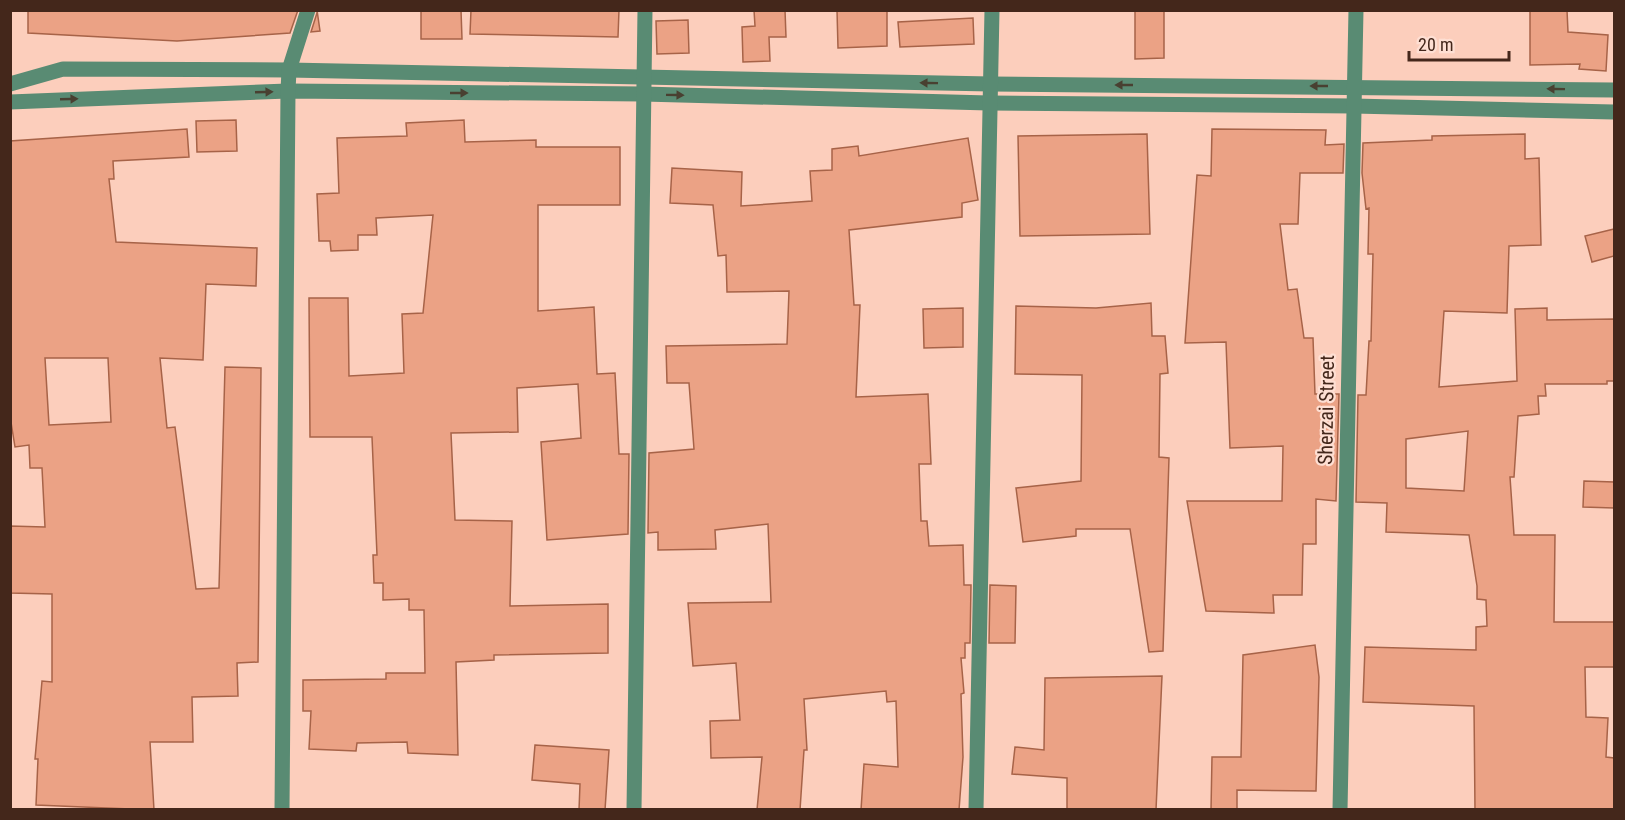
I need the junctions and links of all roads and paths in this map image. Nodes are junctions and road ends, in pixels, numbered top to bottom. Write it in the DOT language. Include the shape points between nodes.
graph roads {
  1 [pos="308,10"];
  2 [pos="645,10"];
  3 [pos="992,10"];
  4 [pos="1356,10"];
  5 [pos="289,70"];
  6 [pos="644,78"];
  7 [pos="10,84"];
  8 [pos="991,84"];
  9 [pos="1355,86"];
  10 [pos="1614,90"];
  11 [pos="288,91"];
  12 [pos="643,94"];
  13 [pos="10,102"];
  14 [pos="989,103"];
  15 [pos="1353,106"];
  16 [pos="1614,112"];
  17 [pos="282,810"];
  18 [pos="634,810"];
  19 [pos="976,810"];
  20 [pos="1340,810"];
  1 -- 5 [label="street"];
  2 -- 6 [label="street"];
  3 -- 8 [label="street"];
  4 -- 9 [label="street, Sherzai Street"];
  5 -- 6 [label="street"];
  5 -- 7 [label="street" via="63,69"];
  5 -- 11 [label="street"];
  8 -- 6 [label="street, one-way"];
  6 -- 12 [label="street"];
  9 -- 8 [label="street, one-way"];
  8 -- 14 [label="street"];
  10 -- 9 [label="street, one-way"];
  9 -- 15 [label="street, Sherzai Street"];
  11 -- 12 [label="street, one-way"];
  13 -- 11 [label="street, one-way"];
  11 -- 17 [label="street"];
  12 -- 14 [label="street, one-way"];
  12 -- 18 [label="street"];
  14 -- 15 [label="street"];
  14 -- 19 [label="street"];
  15 -- 16 [label="street"];
  15 -- 20 [label="street, Sherzai Street"];
}
